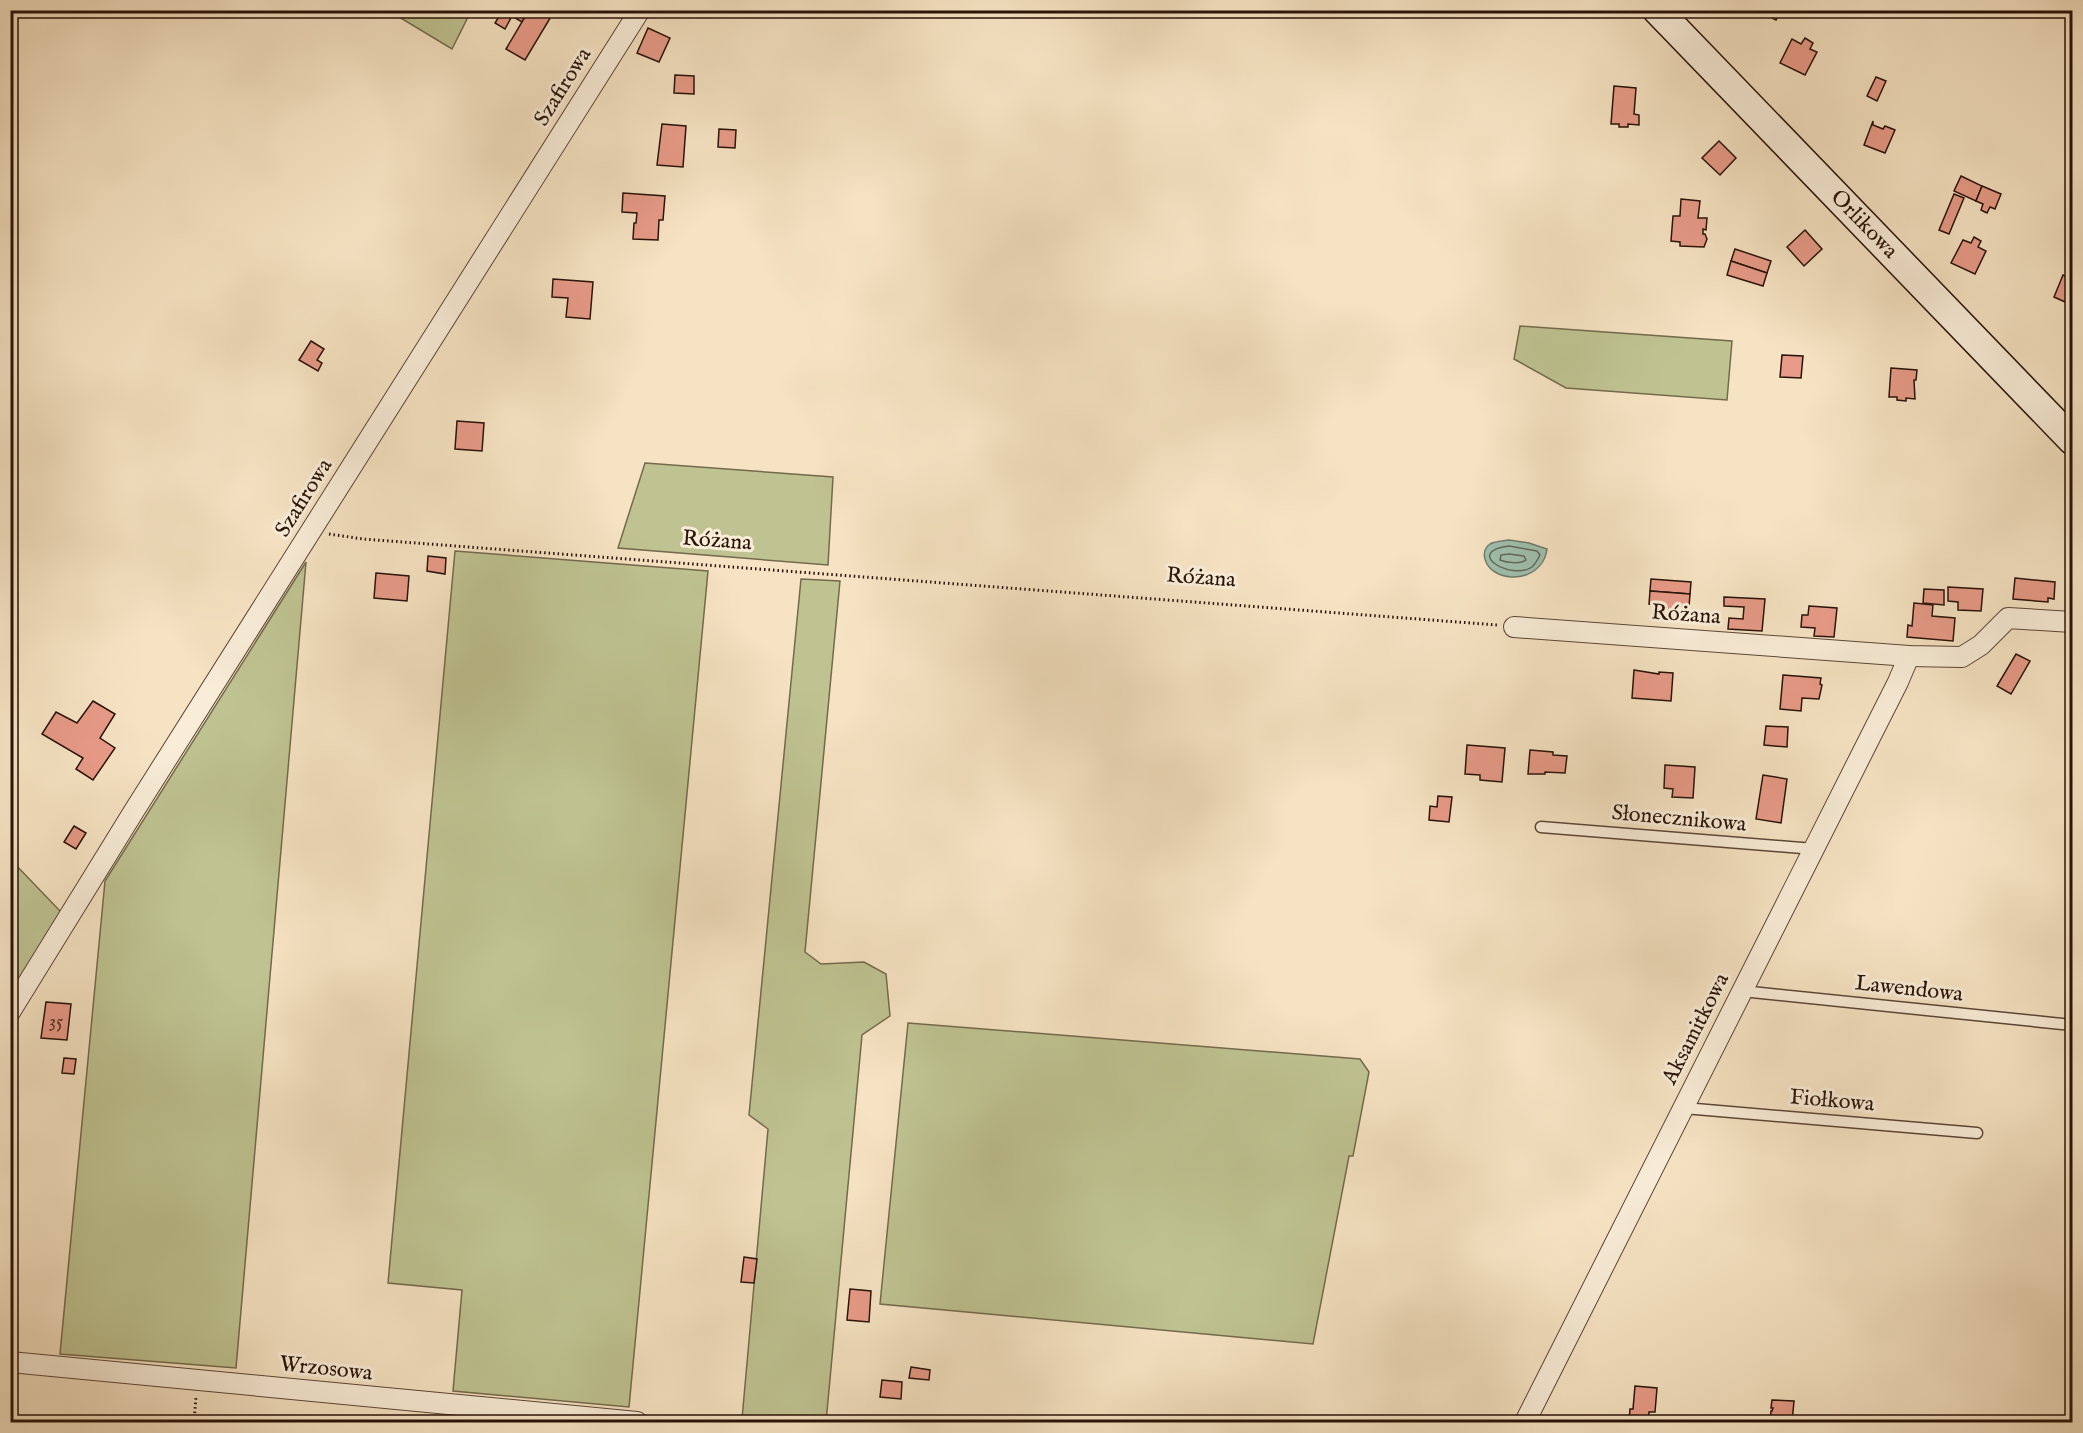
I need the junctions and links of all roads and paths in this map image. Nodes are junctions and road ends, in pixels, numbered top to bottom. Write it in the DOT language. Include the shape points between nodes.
graph roads {
  1 [pos="640,10"];
  2 [pos="1657,10"];
  3 [pos="2073,440"];
  4 [pos="313,529"];
  5 [pos="2073,622"];
  6 [pos="1514,627"];
  7 [pos="1909,656"];
  8 [pos="1541,827"];
  9 [pos="1814,849"];
  10 [pos="1742,992"];
  11 [pos="10,1012"];
  12 [pos="2073,1025"];
  13 [pos="1684,1108"];
  14 [pos="1977,1132"];
  15 [pos="10,1362"];
  16 [pos="197,1380"];
  17 [pos="194,1422"];
  18 [pos="637,1422"];
  19 [pos="1525,1422"];
  1 -- 4 [label="street, Szafirowa"];
  2 -- 3 [label="street, Orlikowa"];
  4 -- 6 [label="path, Różana" via="363,539"];
  4 -- 11 [label="street, Szafirowa"];
  5 -- 7 [label="street, Różana" via="2008,618 1981,645 1962,657"];
  6 -- 7 [label="street, Różana"];
  7 -- 9 [label="street, Aksamitkowa"];
  8 -- 9 [label="lane, Słonecznikowa"];
  9 -- 10 [label="street, Aksamitkowa"];
  10 -- 12 [label="lane, Lawendowa"];
  10 -- 13 [label="street, Aksamitkowa"];
  13 -- 14 [label="lane, Fiołkowa"];
  13 -- 19 [label="street, Aksamitkowa"];
  15 -- 16 [label="street, Wrzosowa"];
  16 -- 17 [label="path"];
  16 -- 18 [label="street, Wrzosowa"];
}
